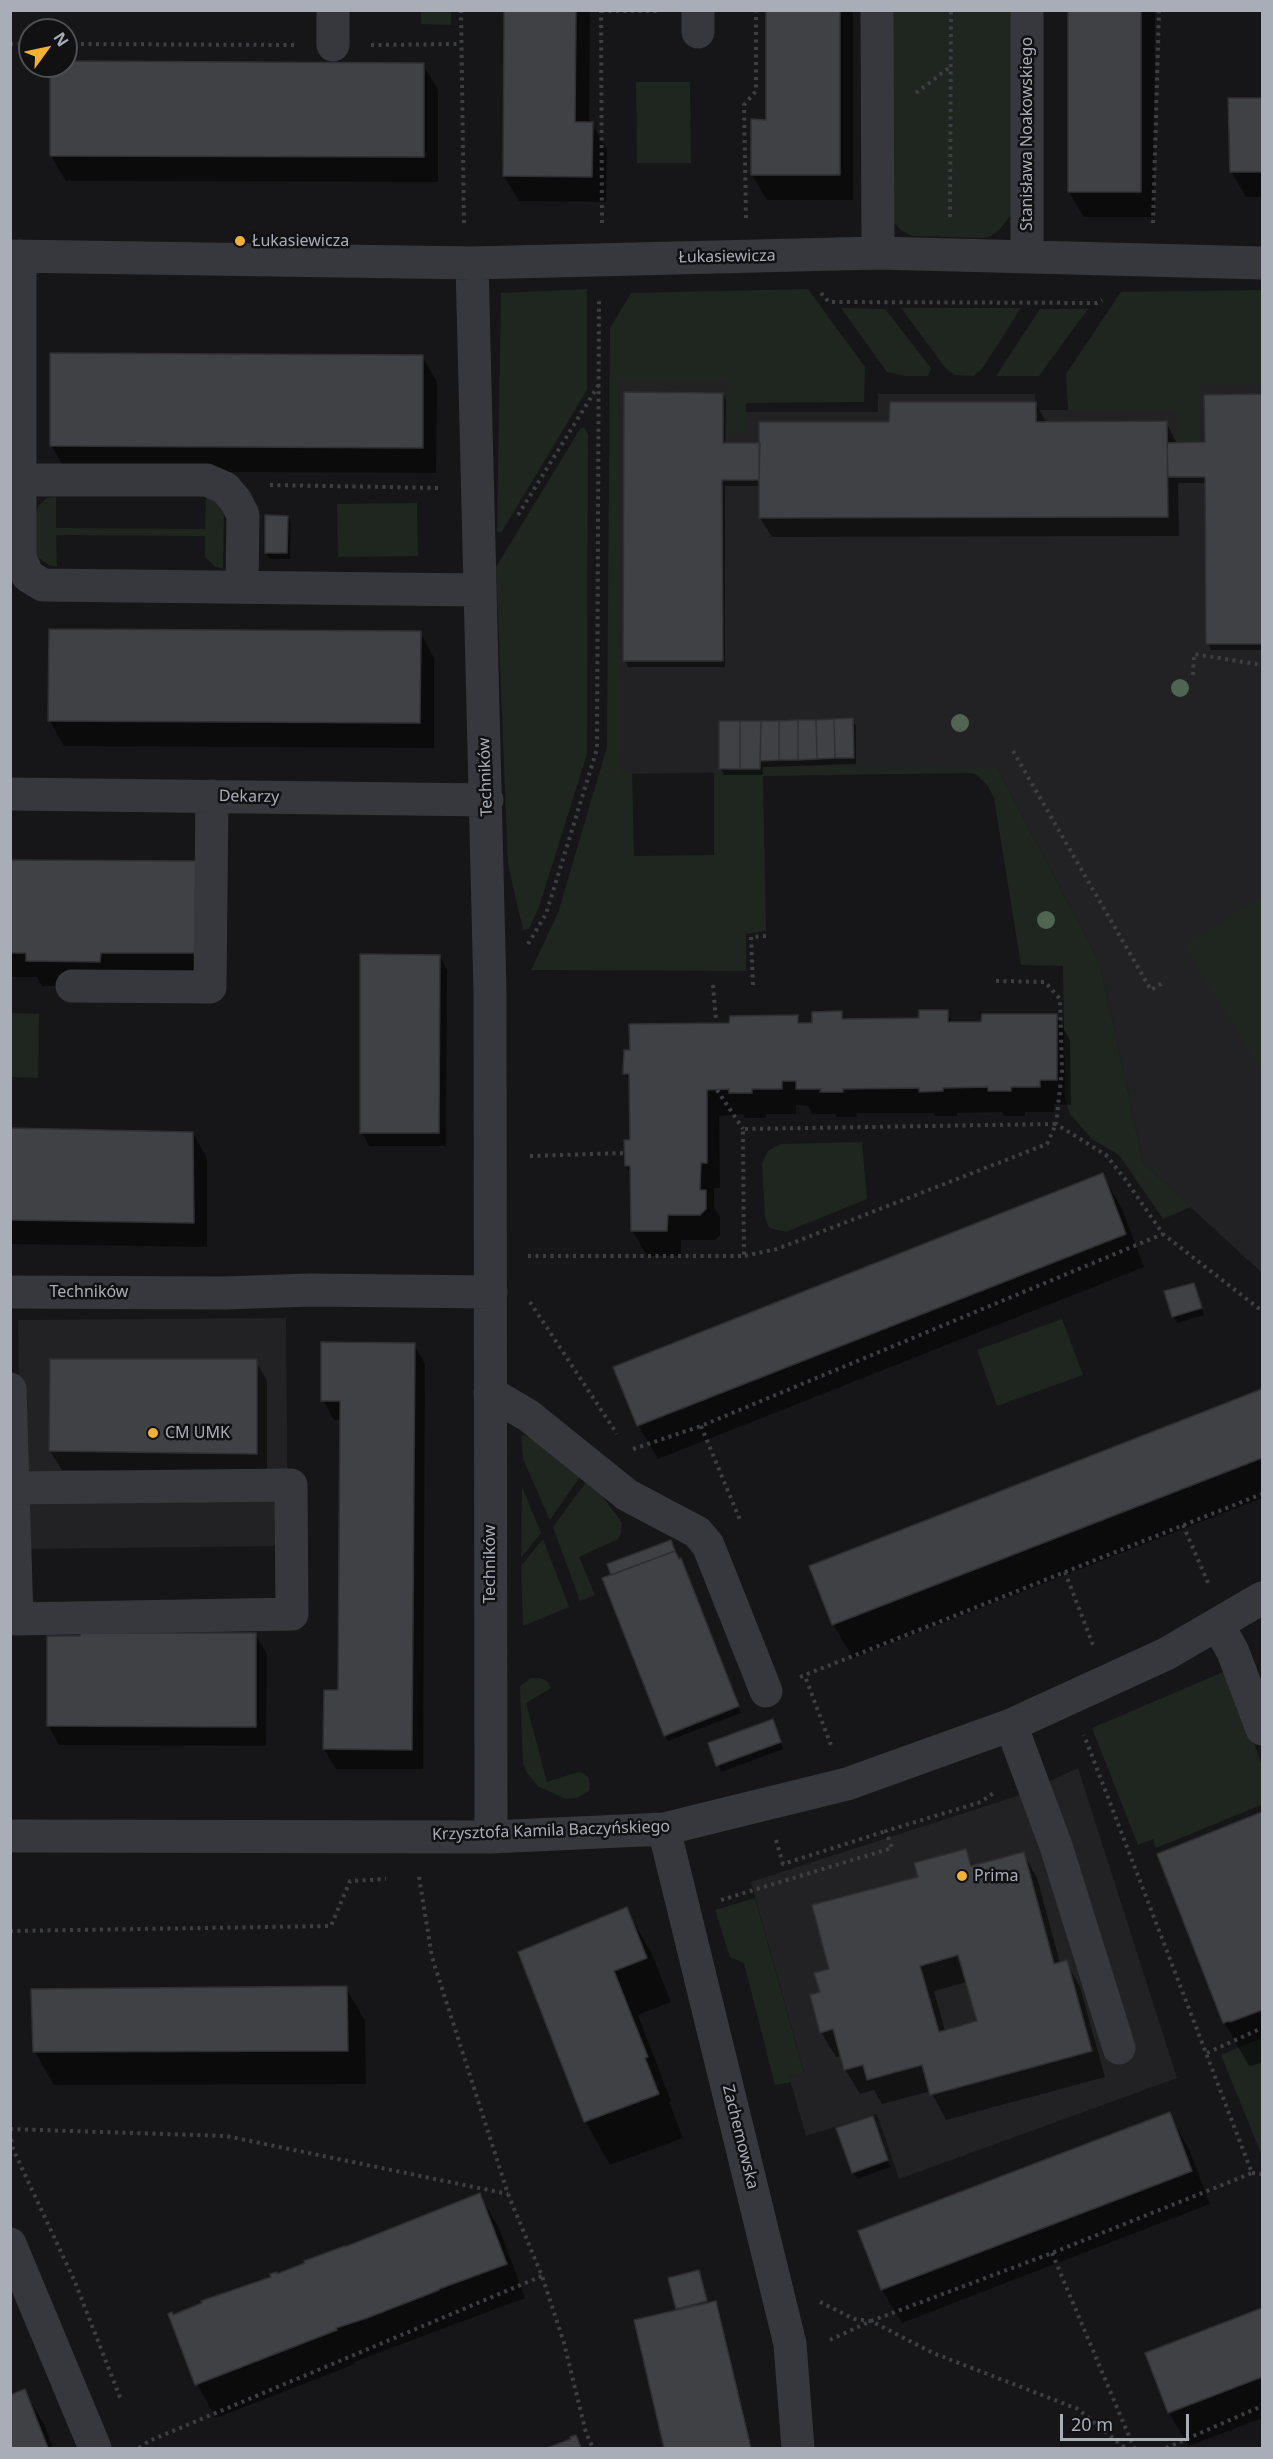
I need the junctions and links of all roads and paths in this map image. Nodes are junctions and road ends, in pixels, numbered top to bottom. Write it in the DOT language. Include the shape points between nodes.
graph roads {
  1 [pos="333,10"];
  2 [pos="461,10"];
  3 [pos="756,10"];
  4 [pos="877,10"];
  5 [pos="951,10"];
  6 [pos="1028,10"];
  7 [pos="1159,10"];
  8 [pos="601,11"];
  9 [pos="698,18"];
  10 [pos="78,44"];
  11 [pos="460,44"];
  12 [pos="333,45"];
  13 [pos="950,224"];
  14 [pos="746,229"];
  15 [pos="464,230"];
  16 [pos="602,230"];
  17 [pos="878,254"];
  18 [pos="15,256"];
  19 [pos="1027,257"];
  20 [pos="1149,260"];
  21 [pos="472,263"];
  22 [pos="1263,263"];
  23 [pos="599,294"];
  24 [pos="598,386"];
  25 [pos="19,480"];
  26 [pos="516,518"];
  27 [pos="242,586"];
  28 [pos="479,590"];
  29 [pos="1263,665"];
  30 [pos="1193,675"];
  31 [pos="1013,751"];
  32 [pos="10,794"];
  33 [pos="212,796"];
  34 [pos="487,800"];
  35 [pos="766,936"];
  36 [pos="524,952"];
  37 [pos="996,981"];
  38 [pos="1164,982"];
  39 [pos="713,985"];
  40 [pos="753,985"];
  41 [pos="72,986"];
  42 [pos="716,1022"];
  43 [pos="717,1090"];
  44 [pos="1056,1124"];
  45 [pos="742,1129"];
  46 [pos="624,1153"];
  47 [pos="529,1156"];
  48 [pos="1163,1234"];
  49 [pos="517,1256"];
  50 [pos="744,1256"];
  51 [pos="10,1292"];
  52 [pos="491,1292"];
  53 [pos="528,1299"];
  54 [pos="1263,1311"];
  55 [pos="10,1389"];
  56 [pos="490,1393"];
  57 [pos="621,1441"];
  58 [pos="627,1451"];
  59 [pos="13,1488"];
  60 [pos="1263,1494"];
  61 [pos="1184,1525"];
  62 [pos="1065,1572"];
  63 [pos="1210,1586"];
  64 [pos="1263,1598"];
  65 [pos="1218,1625"];
  66 [pos="1093,1646"];
  67 [pos="804,1676"];
  68 [pos="766,1691"];
  69 [pos="1011,1725"];
  70 [pos="1263,1729"];
  71 [pos="1083,1734"];
  72 [pos="664,1829"];
  73 [pos="886,1831"];
  74 [pos="10,1836"];
  75 [pos="490,1836"];
  76 [pos="776,1838"];
  77 [pos="419,1877"];
  78 [pos="1263,2028"];
  79 [pos="1119,2048"];
  80 [pos="1206,2053"];
  81 [pos="10,2130"];
  82 [pos="1252,2173"];
  83 [pos="1263,2174"];
  84 [pos="508,2194"];
  85 [pos="10,2244"];
  86 [pos="1052,2253"];
  87 [pos="542,2276"];
  88 [pos="813,2299"];
  89 [pos="871,2321"];
  90 [pos="825,2342"];
  91 [pos="122,2404"];
  92 [pos="1263,2406"];
  93 [pos="135,2437"];
  94 [pos="95,2448"];
  95 [pos="139,2448"];
  96 [pos="593,2448"];
  97 [pos="798,2448"];
  98 [pos="1125,2448"];
  99 [pos="1134,2448"];
  100 [pos="1166,2448"];
  1 -- 12 [label="street"];
  2 -- 11 [label="path"];
  3 -- 14 [label="path" via="756,91 744,105"];
  4 -- 17 [label="street"];
  5 -- 13 [label="path"];
  6 -- 19 [label="street, Stanisława Noakowskiego"];
  7 -- 20 [label="path"];
  8 -- 9 [label="path"];
  8 -- 16 [label="path"];
  10 -- 12 [label="path"];
  11 -- 12 [label="path"];
  11 -- 15 [label="path"];
  17 -- 19 [label="street, Łukasiewicza"];
  17 -- 21 [label="street, Łukasiewicza"];
  18 -- 21 [label="street, Łukasiewicza"];
  18 -- 25 [label="street"];
  19 -- 20 [label="street, Łukasiewicza"];
  20 -- 22 [label="street, Łukasiewicza"];
  21 -- 28 [label="street, Techników"];
  23 -- 24 [label="path"];
  24 -- 26 [label="path"];
  24 -- 36 [label="path" via="597,749 546,914"];
  25 -- 27 [label="street" via="207,480 225,488 243,515"];
  25 -- 27 [label="street" via="20,558 28,576 43,585"];
  27 -- 28 [label="street"];
  28 -- 34 [label="street, Techników"];
  29 -- 30 [label="path" via="1194,654"];
  31 -- 38 [label="path" via="1151,990"];
  32 -- 33 [label="street, Dekarzy"];
  33 -- 34 [label="street, Dekarzy"];
  33 -- 41 [label="street" via="210,987"];
  34 -- 52 [label="street, Techników"];
  35 -- 40 [label="path" via="752,937"];
  37 -- 44 [label="path" via="1045,982 1060,999 1062,1071"];
  39 -- 42 [label="path"];
  43 -- 45 [label="path"];
  44 -- 45 [label="path"];
  44 -- 48 [label="path" via="1106,1155"];
  44 -- 50 [label="path" via="1047,1144 777,1249"];
  45 -- 50 [label="path"];
  46 -- 47 [label="path"];
  48 -- 54 [label="path"];
  48 -- 58 [label="path" via="701,1426"];
  49 -- 50 [label="path"];
  51 -- 52 [label="street, Techników"];
  52 -- 56 [label="street, Techników"];
  53 -- 57 [label="path"];
  55 -- 59 [label="street"];
  56 -- 68 [label="street" via="529,1416 627,1495 698,1532 708,1545"];
  56 -- 75 [label="street, Techników"];
  59 -- 59 [label="street" via="291,1485 292,1614 17,1619"];
  60 -- 61 [label="path"];
  61 -- 62 [label="path"];
  61 -- 63 [label="path"];
  62 -- 66 [label="path"];
  62 -- 67 [label="path"];
  64 -- 65 [label="street, Krzysztofa Kamila Baczyńskiego"];
  65 -- 69 [label="street, Krzysztofa Kamila Baczyńskiego" via="1166,1654"];
  65 -- 70 [label="street" via="1233,1652"];
  69 -- 72 [label="street, Krzysztofa Kamila Baczyńskiego" via="847,1784"];
  69 -- 79 [label="street" via="1056,1846"];
  71 -- 80 [label="path"];
  72 -- 75 [label="street, Krzysztofa Kamila Baczyńskiego"];
  72 -- 97 [label="street, Zachemowska" via="790,2344"];
  73 -- 76 [label="path" via="783,1864"];
  74 -- 75 [label="street, Krzysztofa Kamila Baczyńskiego"];
  77 -- 84 [label="path" via="432,1957"];
  78 -- 80 [label="path"];
  80 -- 82 [label="path"];
  81 -- 84 [label="path" via="226,2136"];
  81 -- 91 [label="path" via="13,2149 75,2282"];
  82 -- 83 [label="path"];
  82 -- 86 [label="path"];
  84 -- 87 [label="path"];
  85 -- 94 [label="street"];
  86 -- 89 [label="path"];
  86 -- 99 [label="path"];
  87 -- 95 [label="path" via="149,2440"];
  87 -- 96 [label="path"];
  88 -- 89 [label="path" via="854,2319"];
  89 -- 90 [label="path"];
  89 -- 98 [label="path" via="933,2353 1078,2409"];
  92 -- 100 [label="path"];
  93 -- 95 [label="path"];
}
